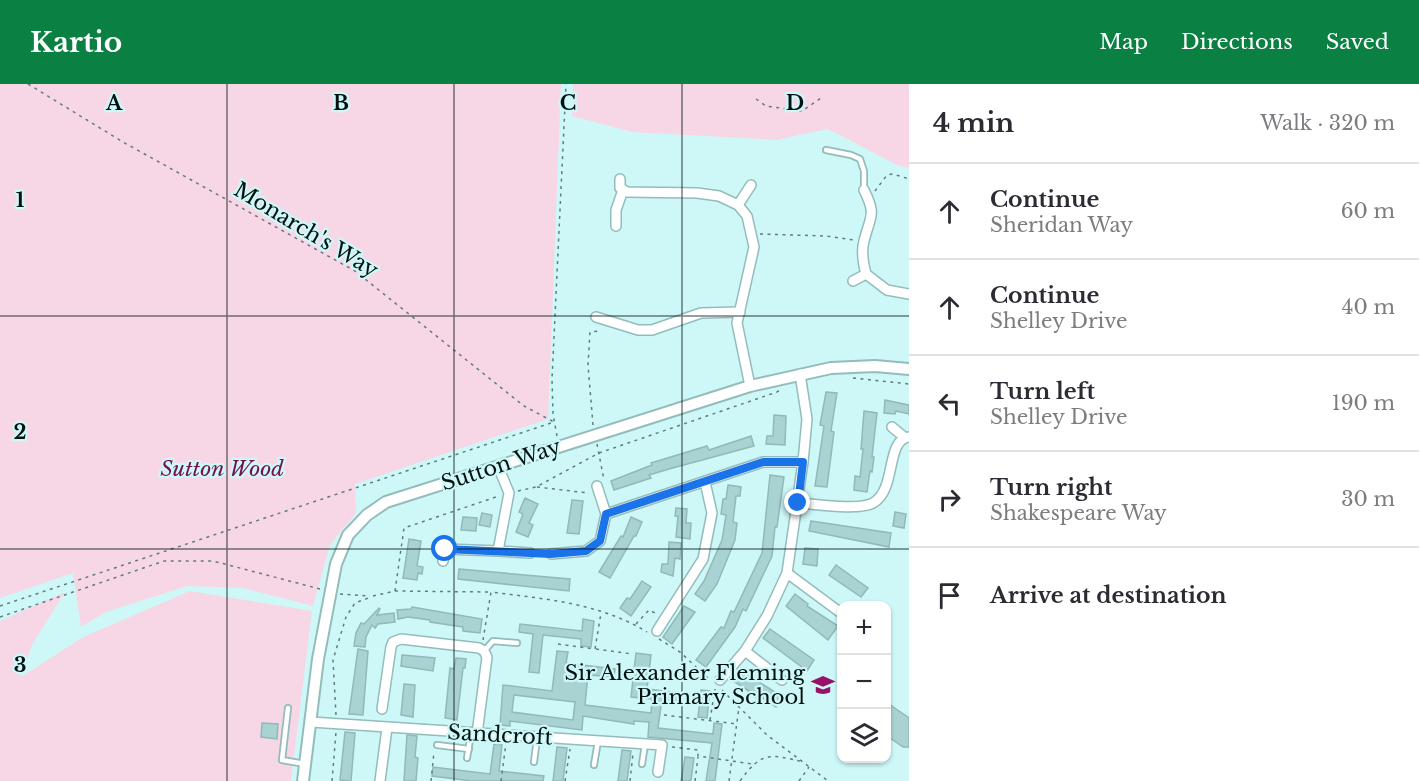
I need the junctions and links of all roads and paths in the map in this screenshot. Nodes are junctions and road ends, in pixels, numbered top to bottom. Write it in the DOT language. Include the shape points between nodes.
graph roads {
  1 [pos="28,84"];
  2 [pos="566,84"];
  3 [pos="821,98"];
  4 [pos="756,99"];
  5 [pos="826,150"];
  6 [pos="620,179"];
  7 [pos="909,179"];
  8 [pos="751,185"];
  9 [pos="623,190"];
  10 [pos="866,194"];
  11 [pos="738,205"];
  12 [pos="616,226"];
  13 [pos="751,234"];
  14 [pos="864,241"];
  15 [pos="866,274"];
  16 [pos="854,281"];
  17 [pos="909,294"];
  18 [pos="740,312"];
  19 [pos="601,331"];
  20 [pos="909,369"];
  21 [pos="800,375"];
  22 [pos="846,377"];
  23 [pos="909,384"];
  24 [pos="750,386"];
  25 [pos="785,386"];
  26 [pos="554,422"];
  27 [pos="892,427"];
  28 [pos="594,435"];
  29 [pos="906,437"];
  30 [pos="560,446"];
  31 [pos="599,453"];
  32 [pos="803,462"];
  33 [pos="498,466"];
  34 [pos="705,482"];
  35 [pos="597,486"];
  36 [pos="536,487"];
  37 [pos="509,493"];
  38 [pos="798,503"];
  39 [pos="606,514"];
  40 [pos="498,551"];
  41 [pos="530,553"];
  42 [pos="551,554"];
  43 [pos="443,561"];
  44 [pos="787,573"];
  45 [pos="323,590"];
  46 [pos="395,591"];
  47 [pos="491,592"];
  48 [pos="338,594"];
  49 [pos="371,597"];
  50 [pos="0,606"];
  51 [pos="837,610"];
  52 [pos="601,612"];
  53 [pos="655,613"];
  54 [pos="0,616"];
  55 [pos="664,619"];
  56 [pos="636,625"];
  57 [pos="646,631"];
  58 [pos="656,634"];
  59 [pos="517,643"];
  60 [pos="558,644"];
  61 [pos="595,649"];
  62 [pos="483,650"];
  63 [pos="746,651"];
  64 [pos="632,654"];
  65 [pos="782,680"];
  66 [pos="718,682"];
  67 [pos="739,706"];
  68 [pos="288,708"];
  69 [pos="382,709"];
  70 [pos="664,715"];
  71 [pos="710,721"];
  72 [pos="311,722"];
  73 [pos="337,724"];
  74 [pos="737,724"];
  75 [pos="387,728"];
  76 [pos="437,731"];
  77 [pos="474,733"];
  78 [pos="507,735"];
  79 [pos="537,737"];
  80 [pos="571,739"];
  81 [pos="598,741"];
  82 [pos="640,744"];
  83 [pos="437,745"];
  84 [pos="668,746"];
  85 [pos="468,749"];
  86 [pos="698,756"];
  87 [pos="467,759"];
  88 [pos="732,761"];
  89 [pos="534,762"];
  90 [pos="804,762"];
  91 [pos="305,764"];
  92 [pos="642,764"];
  93 [pos="752,764"];
  94 [pos="594,765"];
  95 [pos="810,767"];
  96 [pos="658,772"];
  97 [pos="303,781"];
  98 [pos="332,781"];
  99 [pos="381,781"];
  100 [pos="430,781"];
  101 [pos="501,781"];
  102 [pos="565,781"];
  103 [pos="630,781"];
  104 [pos="695,781"];
  105 [pos="729,781"];
  106 [pos="740,781"];
  107 [pos="799,781"];
  108 [pos="828,781"];
  1 -- 26 [label="path, Monarch's Way" via="123,142 355,271 524,406"];
  2 -- 26 [label="path" via="552,379"];
  3 -- 4 [label="path" via="802,111 766,106"];
  5 -- 10 [label="lane" via="860,159"];
  6 -- 9 [label="street"];
  7 -- 10 [label="path" via="887,175 878,188"];
  8 -- 11 [label="street"];
  9 -- 11 [label="street" via="697,193 719,196"];
  9 -- 12 [label="street" via="616,210"];
  10 -- 14 [label="street" via="872,219"];
  11 -- 13 [label="street" via="747,216"];
  13 -- 14 [label="path"];
  13 -- 18 [label="street" via="754,247"];
  14 -- 15 [label="street" via="862,259"];
  15 -- 16 [label="street"];
  15 -- 17 [label="street" via="887,290"];
  18 -- 19 [label="street" via="701,313 652,330 601,319"];
  18 -- 24 [label="street" via="737,323"];
  19 -- 28 [label="path" via="590,332 588,365"];
  20 -- 21 [label="street, Sutton Way" via="831,368"];
  21 -- 24 [label="street, Sutton Way"];
  21 -- 32 [label="street" via="807,419"];
  22 -- 23 [label="path"];
  24 -- 28 [label="street, Sutton Way"];
  25 -- 31 [label="path"];
  26 -- 30 [label="path"];
  26 -- 50 [label="path"];
  27 -- 29 [label="street"];
  28 -- 30 [label="street, Sutton Way"];
  29 -- 38 [label="street" via="896,446 886,490 873,504 846,507"];
  30 -- 33 [label="street, Sutton Way"];
  31 -- 35 [label="path" via="605,480"];
  31 -- 36 [label="path"];
  32 -- 34 [label="street" via="763,462"];
  32 -- 38 [label="street"];
  33 -- 37 [label="street"];
  33 -- 72 [label="street, Sutton Way" via="386,502 348,535 336,564"];
  34 -- 39 [label="street"];
  34 -- 55 [label="street" via="712,513 703,560"];
  35 -- 36 [label="path" via="593,494"];
  35 -- 39 [label="street"];
  36 -- 37 [label="path"];
  37 -- 40 [label="street"];
  37 -- 46 [label="path" via="404,528"];
  38 -- 44 [label="street"];
  39 -- 42 [label="street" via="600,541 586,551"];
  40 -- 41 [label="street"];
  40 -- 43 [label="street" via="445,549"];
  44 -- 51 [label="street"];
  44 -- 63 [label="street"];
  45 -- 54 [label="path" via="213,561 164,561"];
  46 -- 47 [label="path"];
  46 -- 49 [label="path"];
  47 -- 52 [label="path" via="580,604"];
  47 -- 62 [label="path"];
  48 -- 49 [label="path"];
  49 -- 73 [label="path" via="355,603 346,617 333,660"];
  52 -- 56 [label="path"];
  52 -- 61 [label="path"];
  53 -- 55 [label="street"];
  53 -- 56 [label="path" via="649,610"];
  55 -- 58 [label="street"];
  56 -- 57 [label="path"];
  58 -- 66 [label="path"];
  59 -- 62 [label="lane" via="493,641"];
  60 -- 61 [label="path"];
  61 -- 64 [label="path"];
  62 -- 69 [label="street" via="396,640 391,647"];
  62 -- 77 [label="street" via="487,657"];
  63 -- 65 [label="street"];
  63 -- 66 [label="street"];
  66 -- 67 [label="path"];
  66 -- 71 [label="path"];
  67 -- 74 [label="path"];
  67 -- 90 [label="path" via="767,735"];
  68 -- 91 [label="lane" via="282,760"];
  70 -- 71 [label="path"];
  71 -- 74 [label="path"];
  72 -- 73 [label="street, Sandcroft"];
  72 -- 91 [label="street, Sutton Way"];
  73 -- 75 [label="street, Sandcroft"];
  73 -- 98 [label="path"];
  74 -- 88 [label="path"];
  75 -- 76 [label="street, Sandcroft"];
  75 -- 99 [label="street"];
  76 -- 77 [label="street, Sandcroft"];
  76 -- 100 [label="path"];
  77 -- 78 [label="street, Sandcroft"];
  77 -- 85 [label="lane"];
  78 -- 79 [label="street, Sandcroft"];
  78 -- 101 [label="path"];
  79 -- 80 [label="street, Sandcroft"];
  79 -- 89 [label="lane"];
  80 -- 81 [label="street, Sandcroft"];
  80 -- 102 [label="path"];
  81 -- 82 [label="street, Sandcroft"];
  81 -- 94 [label="lane"];
  82 -- 92 [label="lane"];
  82 -- 96 [label="street" via="662,745"];
  82 -- 103 [label="path"];
  83 -- 85 [label="lane"];
  84 -- 86 [label="path" via="698,750"];
  85 -- 87 [label="lane"];
  86 -- 88 [label="path"];
  86 -- 104 [label="path"];
  88 -- 93 [label="path"];
  88 -- 105 [label="path"];
  90 -- 93 [label="path" via="776,756"];
  90 -- 95 [label="path"];
  91 -- 97 [label="street, Sutton Way"];
  93 -- 106 [label="path"];
  95 -- 107 [label="path"];
  95 -- 108 [label="path"];
}
